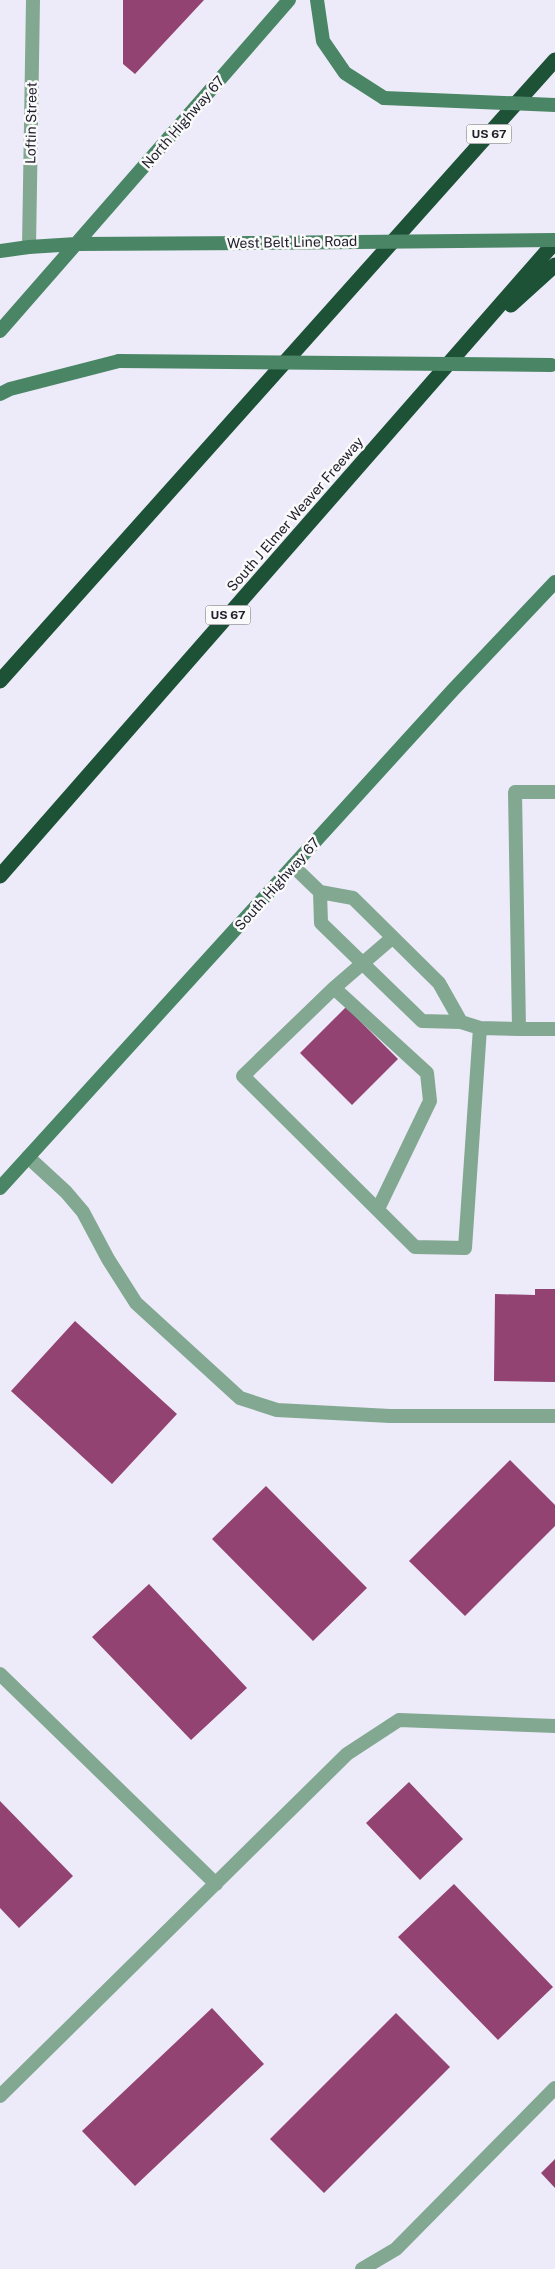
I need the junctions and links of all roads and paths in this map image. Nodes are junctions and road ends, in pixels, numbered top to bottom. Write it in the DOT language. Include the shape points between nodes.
graph roads {
  1 [pos="34,0"];
  2 [pos="289,0"];
  3 [pos="317,0"];
  4 [pos="555,60"];
  5 [pos="555,105"];
  6 [pos="0,240"];
  7 [pos="555,241"];
  8 [pos="76,244"];
  9 [pos="29,247"];
  10 [pos="0,251"];
  11 [pos="555,265"];
  12 [pos="0,331"];
  13 [pos="452,359"];
  14 [pos="553,366"];
  15 [pos="0,394"];
  16 [pos="555,582"];
  17 [pos="58,615"];
  18 [pos="0,667"];
  19 [pos="0,681"];
  20 [pos="555,792"];
  21 [pos="293,866"];
  22 [pos="0,876"];
  23 [pos="320,892"];
  24 [pos="392,938"];
  25 [pos="363,962"];
  26 [pos="334,988"];
  27 [pos="461,1022"];
  28 [pos="480,1028"];
  29 [pos="519,1029"];
  30 [pos="555,1029"];
  31 [pos="28,1157"];
  32 [pos="0,1188"];
  33 [pos="378,1209"];
  34 [pos="555,1416"];
  35 [pos="0,1674"];
  36 [pos="555,1726"];
  37 [pos="216,1884"];
  38 [pos="555,2088"];
  39 [pos="0,2096"];
  40 [pos="362,2269"];
  1 -- 9 [label="street, Loftin Street"];
  2 -- 8 [label="main road, North Highway 67"];
  3 -- 5 [label="main road, bridge" via="323,41 344,73 384,98"];
  4 -- 17 [label="highway, US 67"];
  6 -- 9 [label="main road, West Belt Line Road"];
  7 -- 8 [label="main road, West Belt Line Road, bridge"];
  7 -- 13 [label="highway, South J Elmer Weaver Freeway / US 67"];
  8 -- 9 [label="main road, West Belt Line Road"];
  8 -- 12 [label="main road"];
  9 -- 10 [label="main road, West Belt Line Road"];
  11 -- 13 [label="highway"];
  13 -- 14 [label="main road, bridge"];
  13 -- 15 [label="main road, bridge" via="119,360"];
  13 -- 22 [label="highway, South J Elmer Weaver Freeway / US 67"];
  16 -- 21 [label="main road, South Highway 67"];
  17 -- 18 [label="highway"];
  17 -- 19 [label="highway, US 67"];
  20 -- 29 [label="street" via="515,792"];
  21 -- 23 [label="street"];
  21 -- 31 [label="main road, South Highway 67"];
  23 -- 24 [label="street" via="353,898"];
  23 -- 25 [label="street" via="321,923"];
  24 -- 25 [label="street"];
  24 -- 27 [label="street" via="439,983"];
  25 -- 26 [label="street"];
  25 -- 27 [label="street" via="422,1021"];
  26 -- 33 [label="street" via="427,1073 430,1101"];
  26 -- 33 [label="street" via="243,1076"];
  27 -- 28 [label="street"];
  28 -- 29 [label="street"];
  28 -- 33 [label="street" via="465,1248 415,1247"];
  29 -- 30 [label="street"];
  31 -- 32 [label="main road, South Highway 67"];
  31 -- 34 [label="street" via="83,1212 136,1303 240,1398 277,1410 390,1416"];
  35 -- 37 [label="street"];
  36 -- 37 [label="street" via="399,1720 347,1754"];
  37 -- 39 [label="street"];
  38 -- 40 [label="street" via="396,2249"];
}
